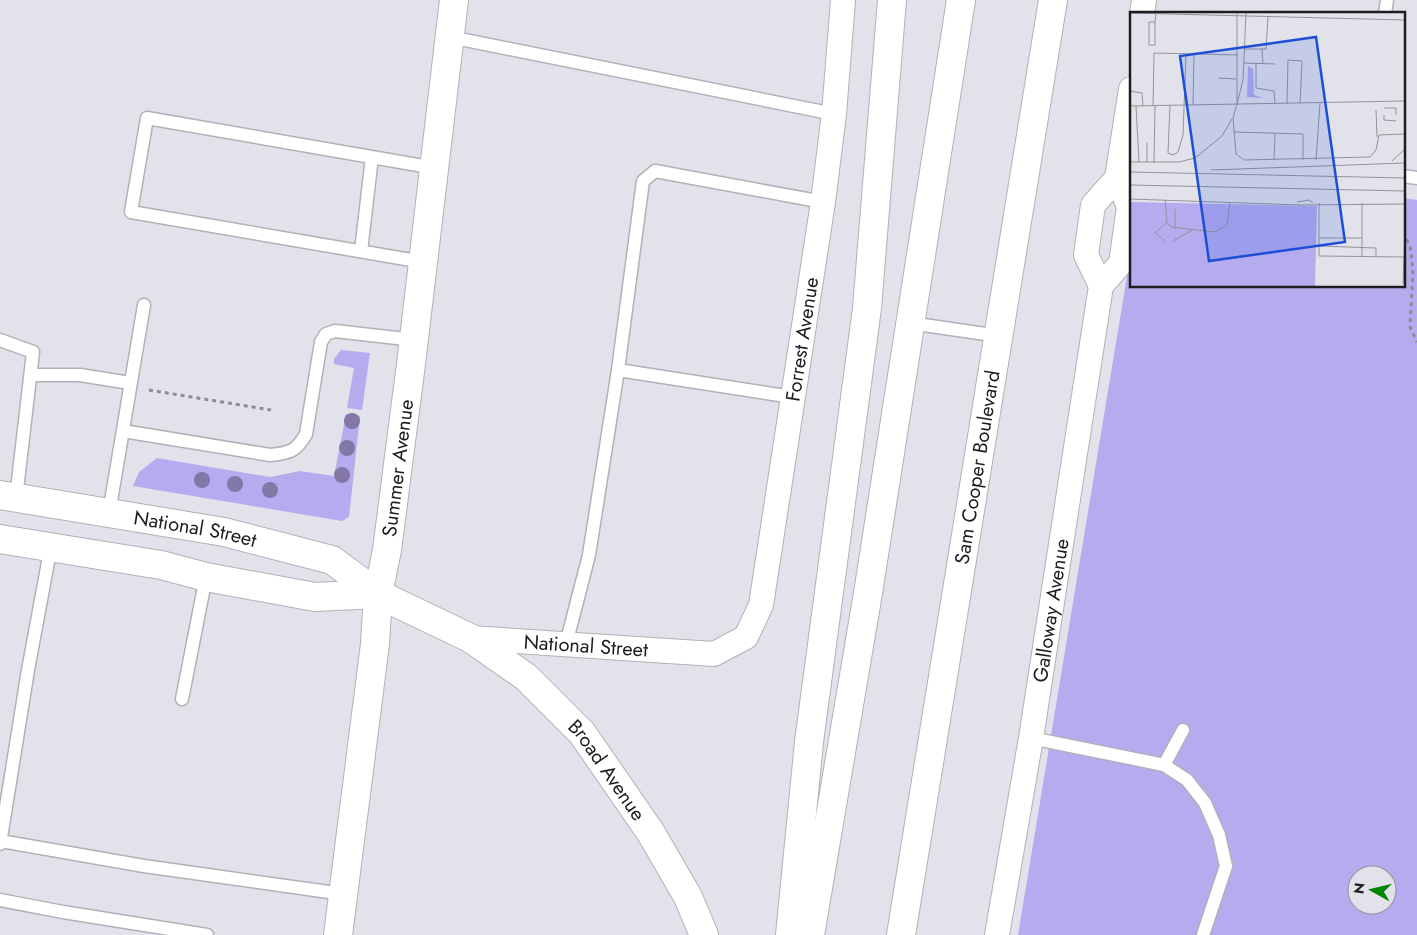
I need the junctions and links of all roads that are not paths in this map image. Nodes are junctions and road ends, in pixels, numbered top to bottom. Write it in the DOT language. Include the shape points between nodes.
graph roads {
  1 [pos="454,0"];
  2 [pos="843,0"];
  3 [pos="892,0"];
  4 [pos="961,0"];
  5 [pos="1053,0"];
  6 [pos="450,37"];
  7 [pos="1130,100"];
  8 [pos="834,114"];
  9 [pos="1127,134"];
  10 [pos="372,157"];
  11 [pos="435,168"];
  12 [pos="1404,176"];
  13 [pos="1117,178"];
  14 [pos="1417,178"];
  15 [pos="823,202"];
  16 [pos="361,251"];
  17 [pos="423,262"];
  18 [pos="1101,286"];
  19 [pos="144,305"];
  20 [pos="910,323"];
  21 [pos="999,336"];
  22 [pos="0,340"];
  23 [pos="414,340"];
  24 [pos="618,370"];
  25 [pos="31,375"];
  26 [pos="130,383"];
  27 [pos="792,397"];
  28 [pos="122,431"];
  29 [pos="8,496"];
  30 [pos="109,513"];
  31 [pos="0,539"];
  32 [pos="51,546"];
  33 [pos="206,577"];
  34 [pos="378,594"];
  35 [pos="470,638"];
  36 [pos="566,644"];
  37 [pos="714,654"];
  38 [pos="182,699"];
  39 [pos="1183,730"];
  40 [pos="1032,738"];
  41 [pos="1164,765"];
  42 [pos="0,843"];
  43 [pos="343,894"];
  44 [pos="0,900"];
  45 [pos="207,935"];
  46 [pos="338,935"];
  47 [pos="704,935"];
  48 [pos="790,935"];
  49 [pos="810,935"];
  50 [pos="901,935"];
  51 [pos="997,935"];
  52 [pos="1203,935"];
  1 -- 6 [label="main road, Summer Avenue"];
  2 -- 8 [label="street, Forrest Avenue"];
  3 -- 48 [label="main road" via="867,308 809,742"];
  4 -- 20 [label="main road"];
  5 -- 21 [label="main road, Sam Cooper Boulevard"];
  6 -- 8 [label="lane"];
  6 -- 11 [label="main road, Summer Avenue"];
  7 -- 9 [label="street"];
  8 -- 15 [label="street, Forrest Avenue"];
  9 -- 13 [label="street"];
  10 -- 11 [label="lane"];
  10 -- 16 [label="lane"];
  10 -- 16 [label="lane" via="147,118 131,212"];
  11 -- 17 [label="main road, Summer Avenue"];
  12 -- 14 [label="lane"];
  13 -- 18 [label="street" via="1129,207 1121,263"];
  13 -- 18 [label="street" via="1093,205 1086,255"];
  15 -- 24 [label="lane" via="655,171 643,181"];
  15 -- 27 [label="street, Forrest Avenue"];
  16 -- 17 [label="lane"];
  17 -- 23 [label="main road, Summer Avenue"];
  18 -- 40 [label="street, Galloway Avenue"];
  19 -- 26 [label="lane"];
  20 -- 21 [label="lane"];
  20 -- 49 [label="main road"];
  21 -- 50 [label="main road, Sam Cooper Boulevard"];
  22 -- 25 [label="lane" via="34,352"];
  23 -- 28 [label="lane" via="335,331 326,334 321,342 306,434 300,446 286,453 270,455"];
  23 -- 34 [label="main road, Summer Avenue" via="387,550"];
  24 -- 27 [label="lane"];
  24 -- 36 [label="lane" via="588,555"];
  25 -- 26 [label="lane" via="80,375"];
  25 -- 29 [label="lane"];
  26 -- 28 [label="lane"];
  27 -- 37 [label="street, Forrest Avenue" via="761,605 746,637"];
  28 -- 30 [label="lane"];
  29 -- 30 [label="main road, National Street"];
  30 -- 34 [label="main road, National Street" via="224,532 332,560"];
  31 -- 32 [label="main road, National Street"];
  32 -- 33 [label="main road, National Street" via="160,565"];
  32 -- 42 [label="lane"];
  33 -- 34 [label="main road, National Street" via="315,597"];
  33 -- 38 [label="lane"];
  34 -- 35 [label="main road, National Street"];
  34 -- 43 [label="main road, Summer Avenue" via="375,644"];
  35 -- 36 [label="street, National Street"];
  35 -- 47 [label="main road, Broad Avenue" via="526,677 582,733 651,833 688,896"];
  36 -- 37 [label="street, National Street"];
  39 -- 41 [label="lane"];
  40 -- 41 [label="lane"];
  40 -- 51 [label="street, Galloway Avenue"];
  41 -- 52 [label="lane" via="1187,780 1205,803 1219,835 1226,866"];
  42 -- 43 [label="lane"];
  43 -- 46 [label="main road, Summer Avenue"];
  44 -- 45 [label="lane"];
}
